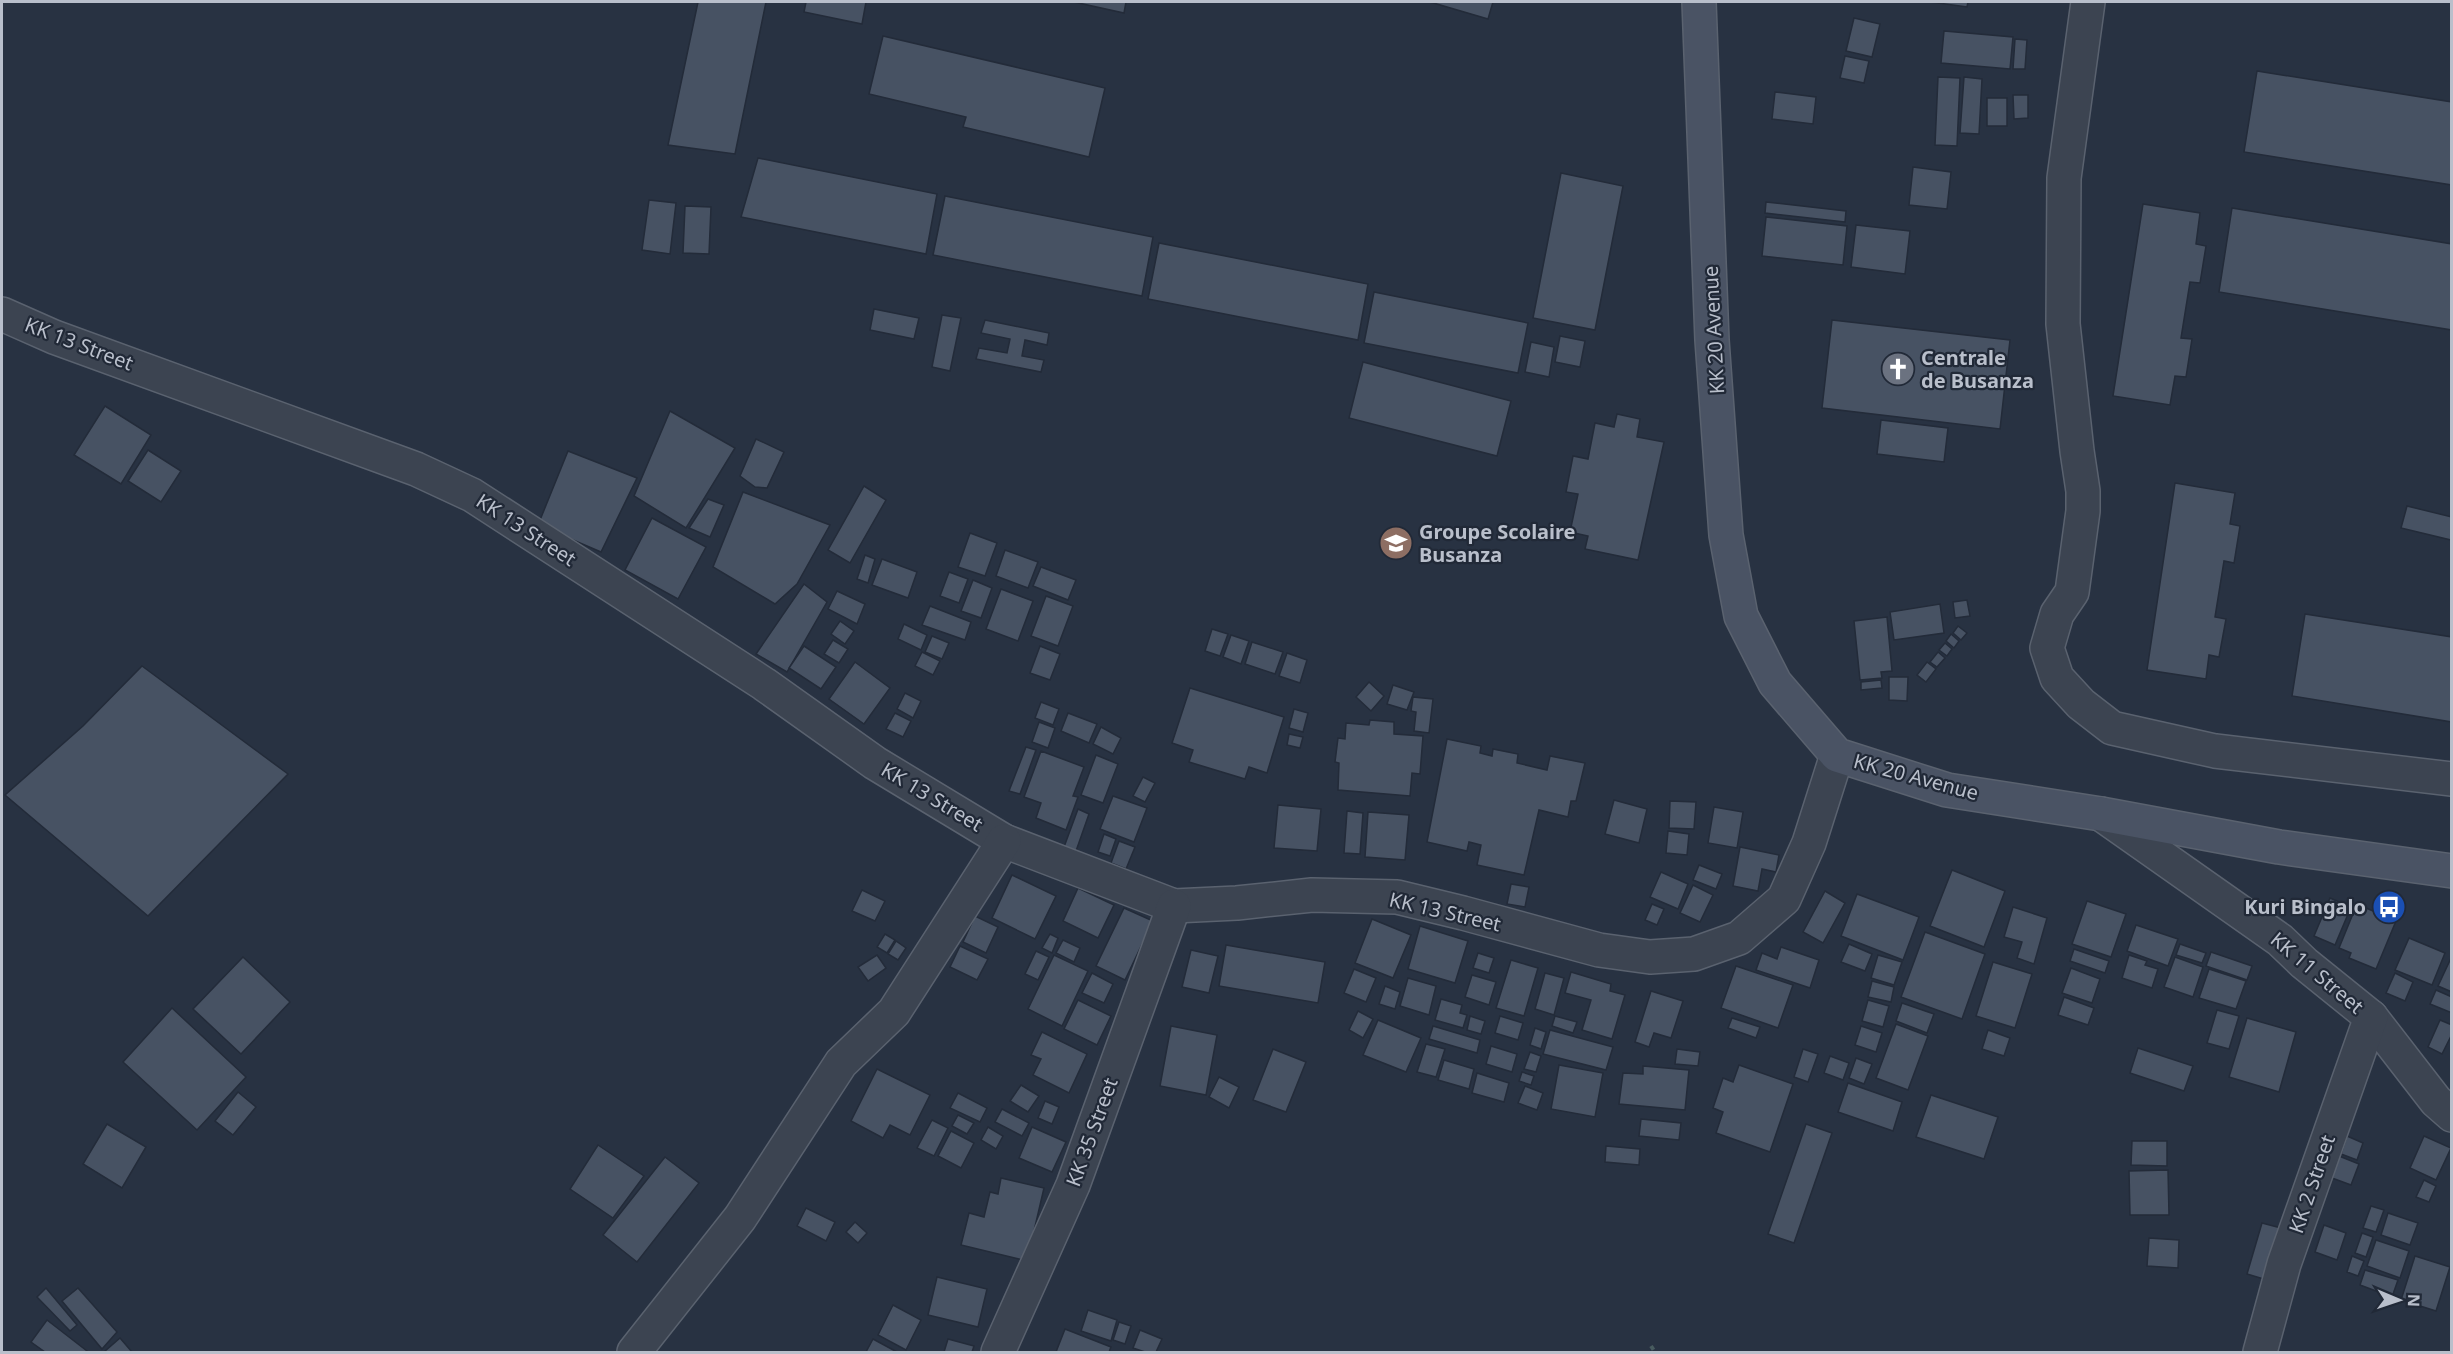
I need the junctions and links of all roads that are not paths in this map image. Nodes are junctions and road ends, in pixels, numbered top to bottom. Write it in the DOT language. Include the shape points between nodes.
graph roads {
  1 [pos="1699,2"];
  2 [pos="2088,2"];
  3 [pos="2,314"];
  4 [pos="1837,755"];
  5 [pos="2451,779"];
  6 [pos="2102,814"];
  7 [pos="1004,840"];
  8 [pos="2451,872"];
  9 [pos="1174,906"];
  10 [pos="2371,1017"];
  11 [pos="2451,1114"];
  12 [pos="634,1353"];
  13 [pos="998,1353"];
  14 [pos="2260,1353"];
  1 -- 4 [label="main road, KK 20 Avenue" via="1712,340 1732,570 1741,616 1775,683"];
  2 -- 5 [label="street" via="2064,178 2063,324 2083,511 2072,592 2057,615 2047,648 2057,678 2081,704 2112,728 2216,751"];
  3 -- 7 [label="street, KK 13 Street" via="54,337 416,469 472,495 764,684 875,763"];
  4 -- 6 [label="main road, KK 20 Avenue" via="1947,790"];
  4 -- 9 [label="street, KK 13 Street" via="1809,843 1784,899 1739,938 1694,954 1650,957 1599,951 1397,897 1312,894"];
  6 -- 8 [label="main road, KK 20 Avenue" via="2279,847"];
  6 -- 10 [label="street, KK 11 Street" via="2280,940"];
  7 -- 9 [label="street, KK 13 Street"];
  7 -- 12 [label="street" via="894,1012 841,1063 740,1218"];
  9 -- 13 [label="street, KK 35 Street" via="1073,1185"];
  10 -- 11 [label="street, KK 11 Street" via="2436,1101"];
  10 -- 14 [label="street, KK 2 Street" via="2283,1264"];
}
